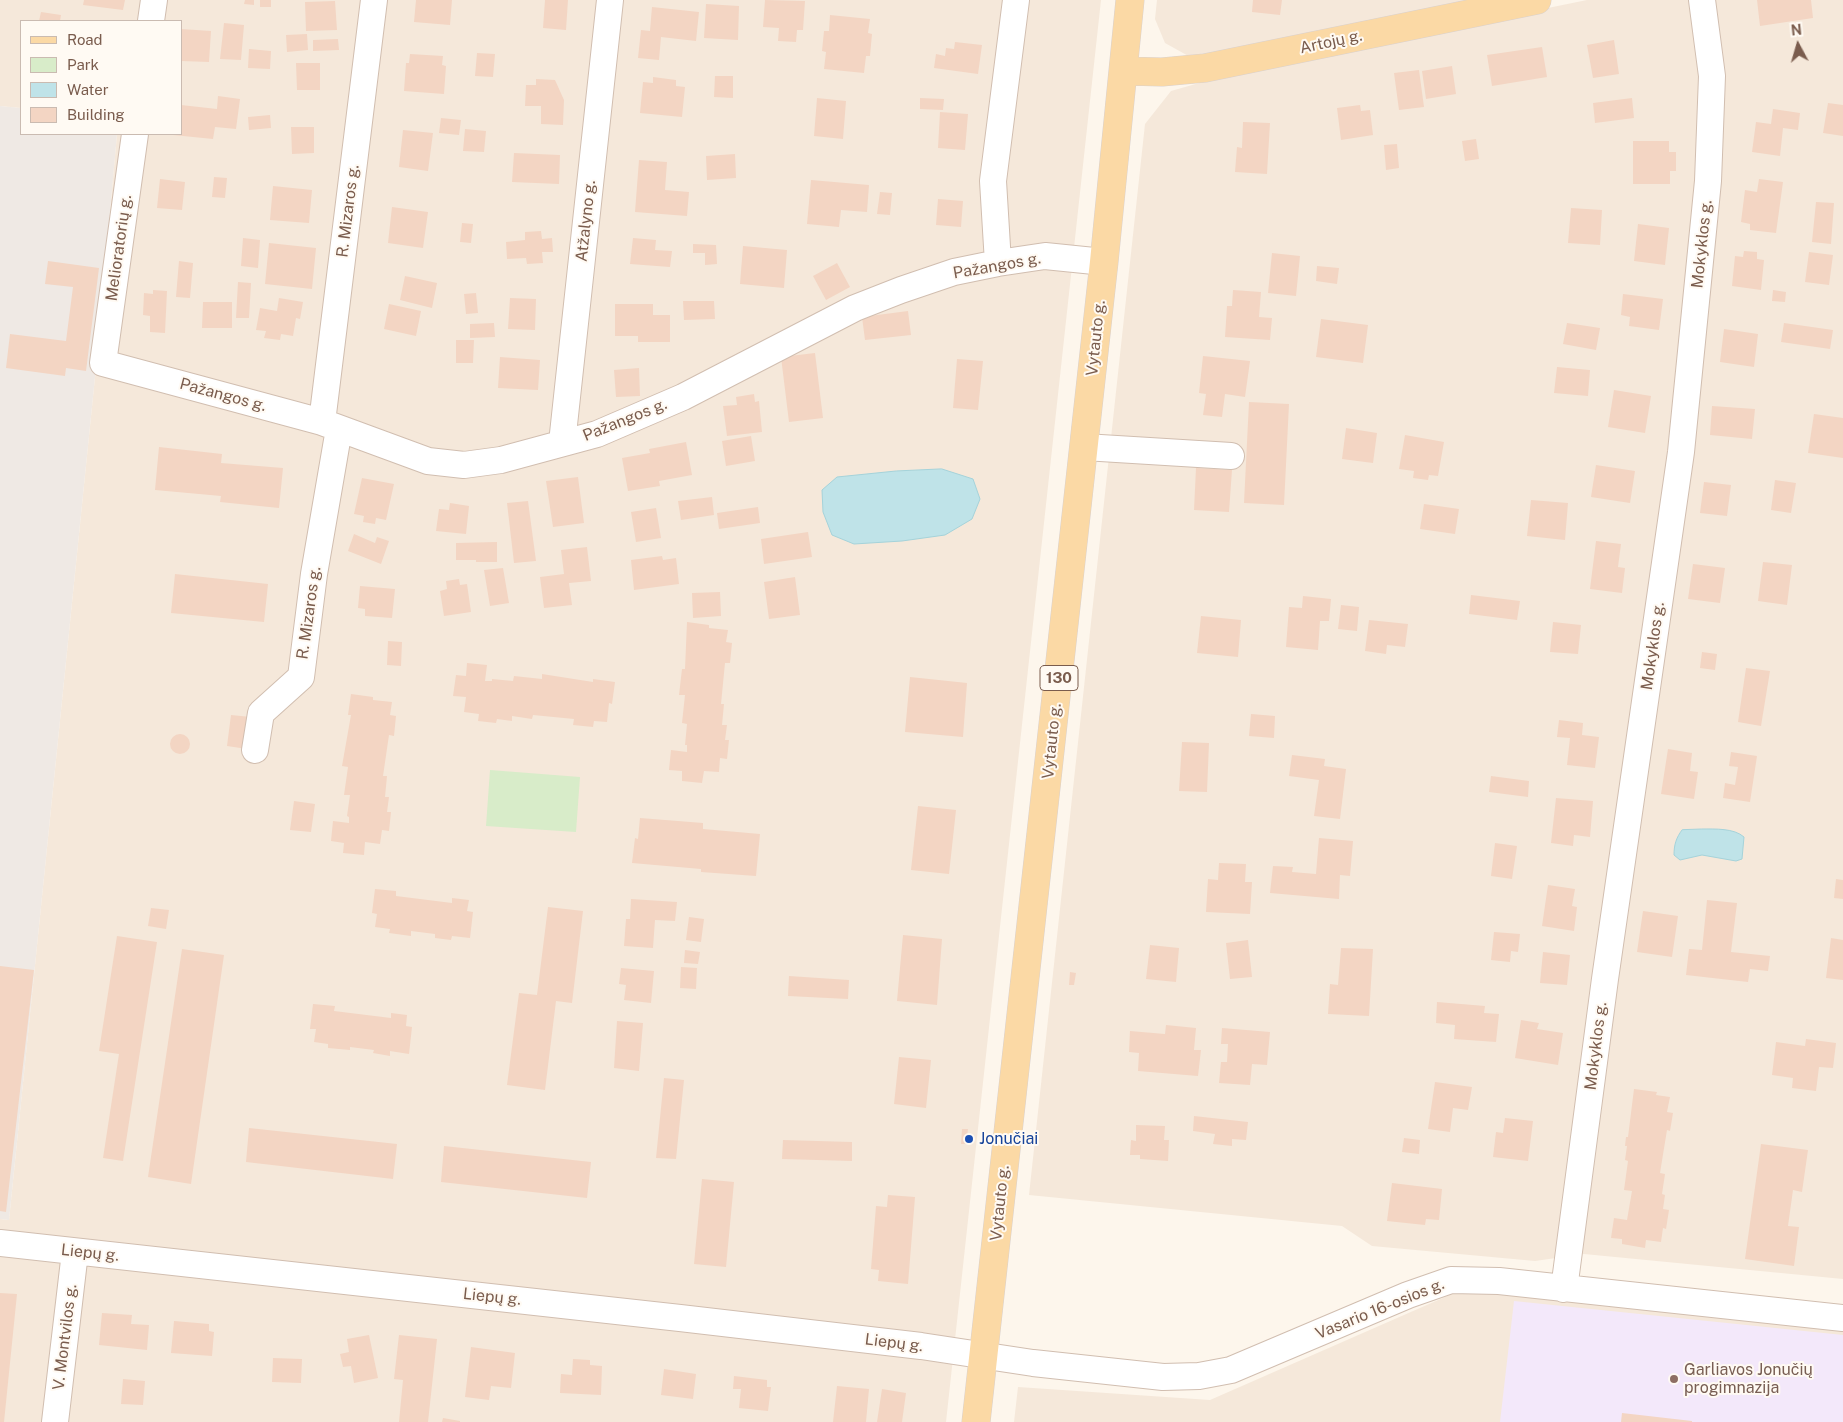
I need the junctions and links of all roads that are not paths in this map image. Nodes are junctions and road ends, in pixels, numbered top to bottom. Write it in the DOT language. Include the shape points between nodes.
graph roads {
  1 [pos="154,0"];
  2 [pos="374,0"];
  3 [pos="610,0"];
  4 [pos="1016,0"];
  5 [pos="1130,0"];
  6 [pos="1537,0"];
  7 [pos="1702,0"];
  8 [pos="150,20"];
  9 [pos="1124,71"];
  10 [pos="135,135"];
  11 [pos="1104,262"];
  12 [pos="998,263"];
  13 [pos="103,363"];
  14 [pos="330,425"];
  15 [pos="562,443"];
  16 [pos="1084,447"];
  17 [pos="1231,456"];
  18 [pos="255,750"];
  19 [pos="0,1244"];
  20 [pos="75,1252"];
  21 [pos="1564,1289"];
  22 [pos="1843,1318"];
  23 [pos="984,1356"];
  24 [pos="55,1422"];
  25 [pos="976,1422"];
  1 -- 8 [label="street"];
  2 -- 14 [label="street, R. Mizaros g."];
  3 -- 15 [label="street, Atžalyno g."];
  4 -- 12 [label="street" via="993,181"];
  5 -- 9 [label="main road, Vytauto g. / 130"];
  6 -- 9 [label="main road, Artojų g." via="1205,68"];
  7 -- 21 [label="street, Mokyklos g." via="1712,76 1708,181 1681,452 1604,979"];
  9 -- 11 [label="main road, Vytauto g. / 130"];
  10 -- 13 [label="street, Melioratorių g."];
  11 -- 12 [label="street, Pažangos g." via="1045,256"];
  11 -- 16 [label="main road, Vytauto g. / 130"];
  12 -- 15 [label="street, Pažangos g." via="954,272 855,308 683,397 597,434"];
  13 -- 14 [label="street, Pažangos g."];
  14 -- 15 [label="street, Pažangos g." via="428,461 464,466 502,460"];
  14 -- 18 [label="street, R. Mizaros g." via="301,677 261,713"];
  16 -- 17 [label="street"];
  16 -- 23 [label="main road, Vytauto g. / 130"];
  19 -- 20 [label="street, Liepų g."];
  20 -- 23 [label="street, Liepų g." via="680,1318"];
  20 -- 24 [label="street, V. Montvilos g."];
  21 -- 22 [label="street, Vasario 16-osios g."];
  21 -- 23 [label="street, Vasario 16-osios g." via="1499,1281 1451,1280 1231,1370 1199,1376 1163,1377"];
  23 -- 25 [label="main road, Vytauto g. / 130"];
}
